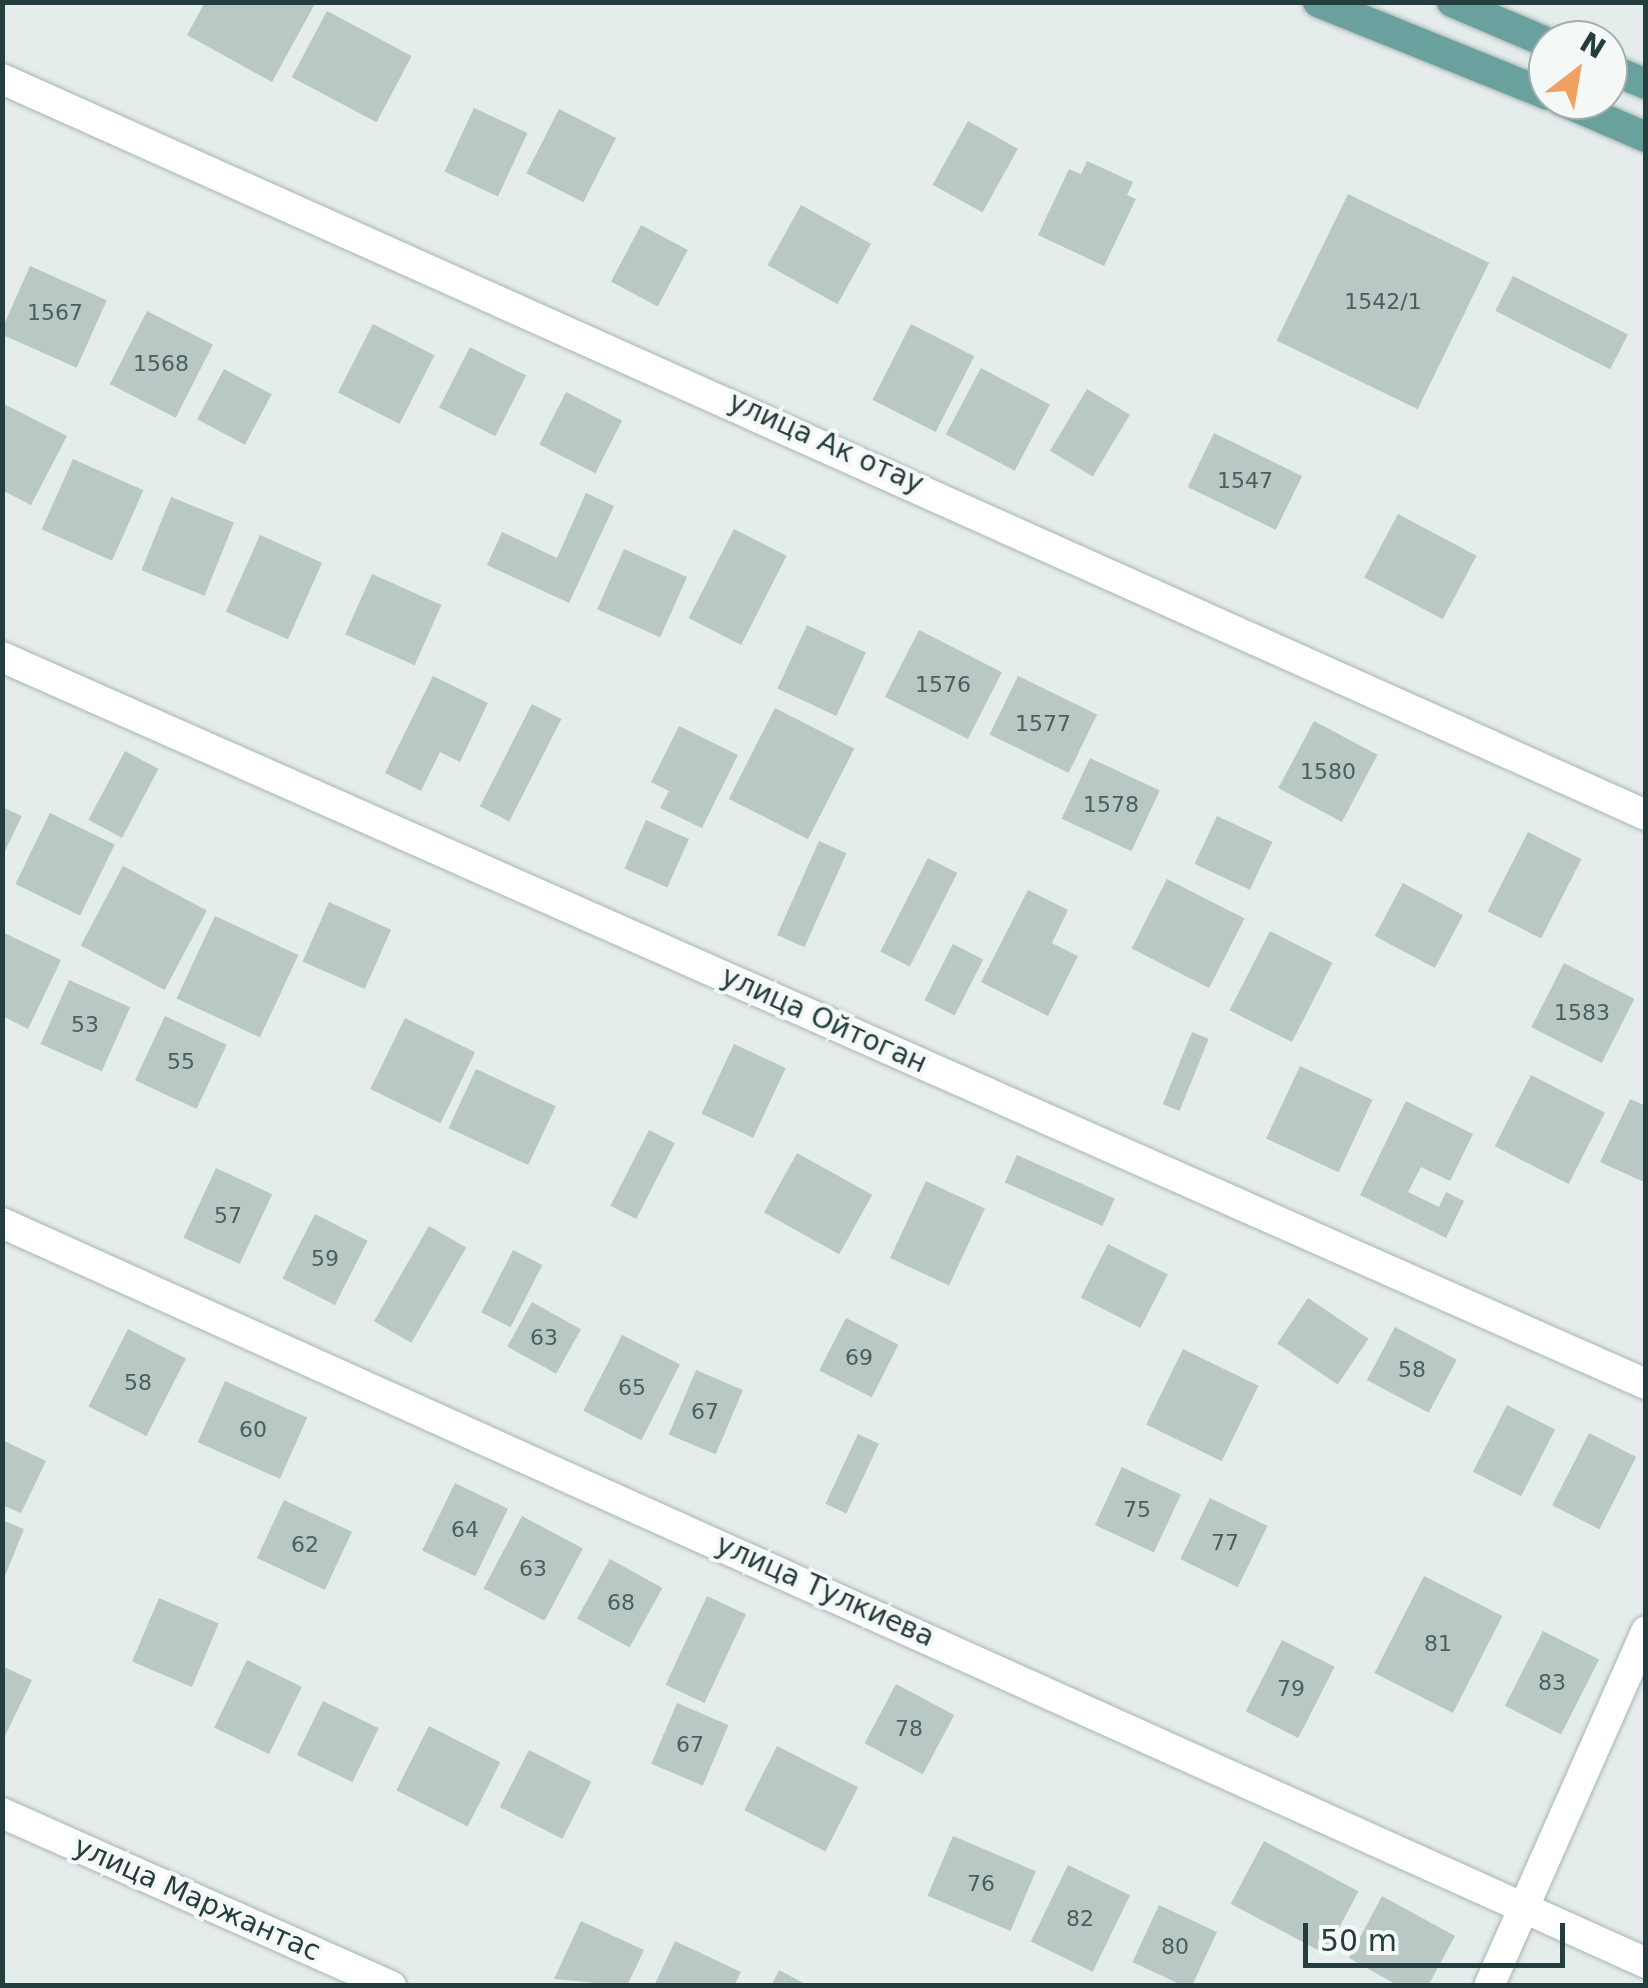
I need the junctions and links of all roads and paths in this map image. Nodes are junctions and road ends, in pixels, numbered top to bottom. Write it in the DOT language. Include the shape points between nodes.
graph roads {
  1 [pos="1318,2"];
  2 [pos="1452,2"];
  3 [pos="1528,34"];
  4 [pos="2,79"];
  5 [pos="1528,87"];
  6 [pos="1606,120"];
  7 [pos="1646,137"];
  8 [pos="2,658"];
  9 [pos="1646,815"];
  10 [pos="2,1223"];
  11 [pos="1646,1384"];
  12 [pos="1646,1630"];
  13 [pos="2,1813"];
  14 [pos="1526,1905"];
  15 [pos="1646,1962"];
  16 [pos="391,1986"];
  17 [pos="1490,1986"];
  1 -- 5 [label="main road"];
  2 -- 3 [label="main road"];
  4 -- 9 [label="street, улица Ак отау"];
  6 -- 7 [label="main road"];
  8 -- 11 [label="street, улица Ойтоган"];
  10 -- 14 [label="street, улица Тулкиева"];
  12 -- 14 [label="street"];
  13 -- 16 [label="street, улица Маржантас"];
  14 -- 15 [label="street, улица Тулкиева"];
  14 -- 17 [label="street"];
}
